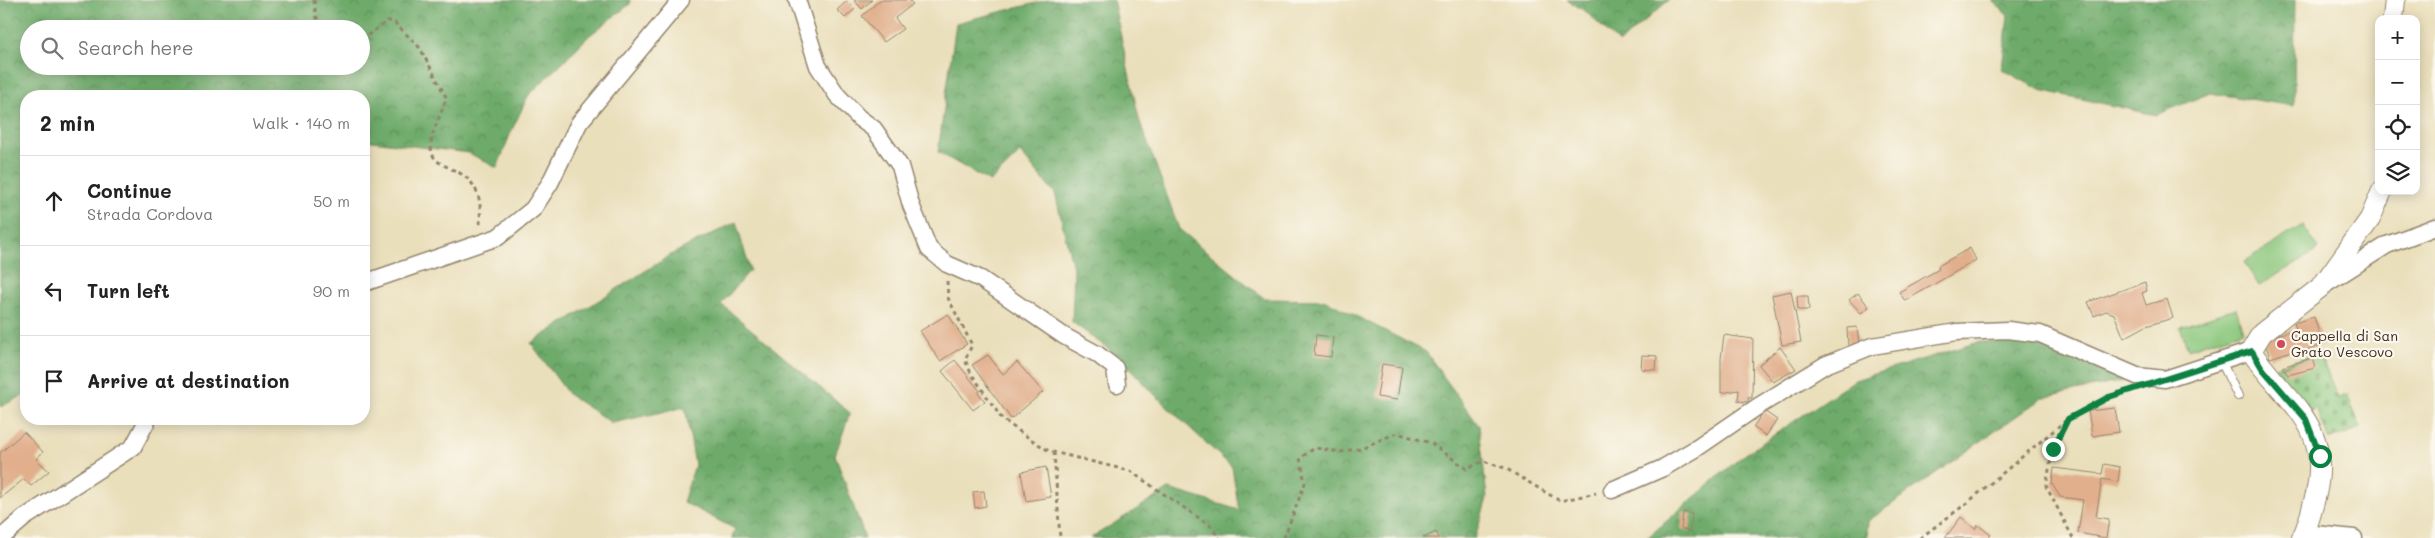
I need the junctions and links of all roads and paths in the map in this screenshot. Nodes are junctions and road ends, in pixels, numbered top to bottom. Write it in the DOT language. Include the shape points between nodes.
graph roads {
  1 [pos="314,0"];
  2 [pos="681,0"];
  3 [pos="797,0"];
  4 [pos="2394,0"];
  5 [pos="2393,15"];
  6 [pos="318,20"];
  7 [pos="370,34"];
  8 [pos="2380,195"];
  9 [pos="2435,227"];
  10 [pos="480,244"];
  11 [pos="946,264"];
  12 [pos="370,281"];
  13 [pos="2322,286"];
  14 [pos="2252,351"];
  15 [pos="2221,360"];
  16 [pos="1117,384"];
  17 [pos="2137,388"];
  18 [pos="2238,396"];
  19 [pos="2068,419"];
  20 [pos="145,425"];
  21 [pos="1054,452"];
  22 [pos="1612,490"];
  23 [pos="2303,536"];
  24 [pos="1,538"];
  25 [pos="1060,538"];
  26 [pos="1219,538"];
  27 [pos="1284,538"];
  28 [pos="1920,538"];
  29 [pos="2073,538"];
  30 [pos="2354,538"];
  1 -- 6 [label="path"];
  2 -- 10 [label="street" via="579,123 550,183 533,209 498,237"];
  3 -- 11 [label="street" via="818,66 837,95 874,129 900,166 911,204 930,249"];
  4 -- 5 [label="street"];
  7 -- 10 [label="path" via="388,21 394,21 420,48 446,97 434,132 432,152 438,162 464,174 473,184 480,200"];
  8 -- 13 [label="street" via="2370,219"];
  9 -- 13 [label="street" via="2387,245"];
  10 -- 12 [label="street"];
  11 -- 16 [label="street" via="981,280 1064,336 1097,354 1115,368"];
  11 -- 21 [label="path" via="948,298 972,345 965,360 971,373 1002,419"];
  13 -- 14 [label="street" via="2262,334"];
  14 -- 15 [label="street"];
  14 -- 23 [label="street" via="2262,368 2306,419 2320,456 2320,476"];
  15 -- 18 [label="lane"];
  15 -- 22 [label="street" via="2165,378 2137,376 2040,334 2008,330 1957,332 1872,346 1825,365 1663,468"];
  17 -- 19 [label="path" via="2109,397"];
  19 -- 28 [label="path"];
  19 -- 29 [label="path" via="2053,449 2046,486"];
  20 -- 24 [label="street" via="133,447 24,518"];
  21 -- 25 [label="path"];
  21 -- 26 [label="path" via="1130,471 1211,526"];
  22 -- 27 [label="path" via="1560,501 1506,468 1483,461 1467,469 1431,443 1397,433 1361,448 1341,452 1315,448 1300,458 1305,482"];
  23 -- 30 [label="street"];
}
